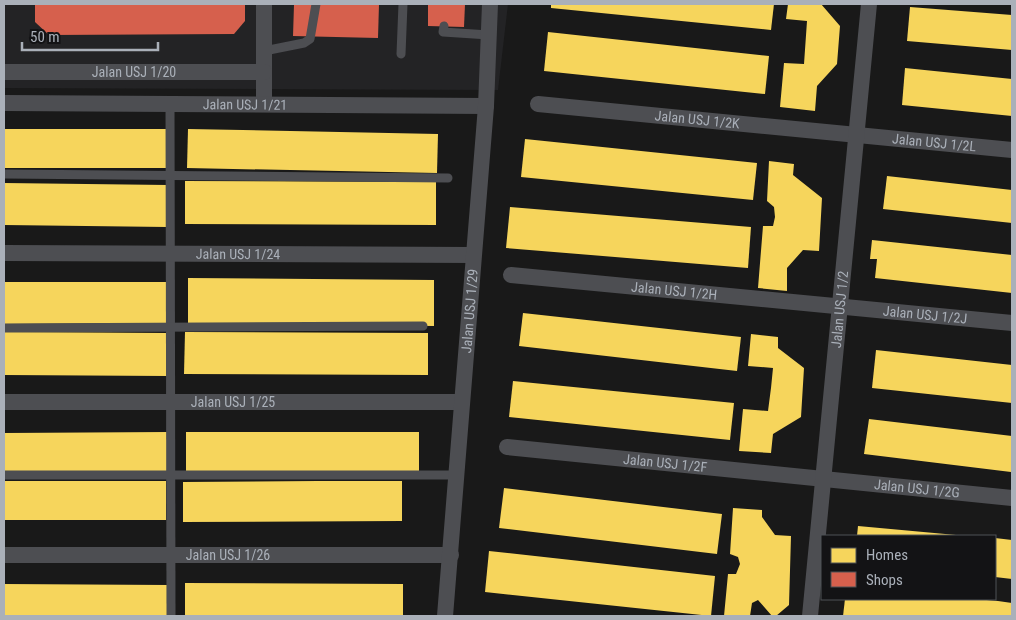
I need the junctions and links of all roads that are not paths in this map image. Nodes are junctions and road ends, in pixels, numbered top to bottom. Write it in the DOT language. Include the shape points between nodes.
graph roads {
  1 [pos="264,4"];
  2 [pos="316,4"];
  3 [pos="403,4"];
  4 [pos="490,4"];
  5 [pos="869,4"];
  6 [pos="444,26"];
  7 [pos="489,35"];
  8 [pos="264,51"];
  9 [pos="401,54"];
  10 [pos="4,72"];
  11 [pos="264,72"];
  12 [pos="4,103"];
  13 [pos="170,104"];
  14 [pos="264,104"];
  15 [pos="538,104"];
  16 [pos="486,106"];
  17 [pos="855,135"];
  18 [pos="1012,150"];
  19 [pos="4,174"];
  20 [pos="170,176"];
  21 [pos="448,178"];
  22 [pos="4,253"];
  23 [pos="170,253"];
  24 [pos="473,255"];
  25 [pos="511,275"];
  26 [pos="838,308"];
  27 [pos="1012,323"];
  28 [pos="423,326"];
  29 [pos="4,328"];
  30 [pos="170,328"];
  31 [pos="4,402"];
  32 [pos="170,402"];
  33 [pos="461,402"];
  34 [pos="507,447"];
  35 [pos="456,475"];
  36 [pos="4,476"];
  37 [pos="171,477"];
  38 [pos="823,479"];
  39 [pos="1012,498"];
  40 [pos="4,555"];
  41 [pos="171,555"];
  42 [pos="451,555"];
  43 [pos="171,616"];
  44 [pos="445,616"];
  45 [pos="810,616"];
  1 -- 8 [label="street"];
  2 -- 8 [label="lane" via="310,39"];
  3 -- 9 [label="lane"];
  4 -- 7 [label="street, Jalan USJ 1/29"];
  5 -- 17 [label="street, Jalan USJ 1/2"];
  6 -- 7 [label="lane" via="443,32"];
  7 -- 16 [label="street, Jalan USJ 1/29"];
  8 -- 11 [label="street"];
  10 -- 11 [label="street, Jalan USJ 1/20"];
  11 -- 14 [label="street"];
  12 -- 13 [label="street, Jalan USJ 1/21"];
  13 -- 14 [label="street, Jalan USJ 1/21"];
  13 -- 20 [label="lane"];
  14 -- 16 [label="street, Jalan USJ 1/21"];
  15 -- 17 [label="street, Jalan USJ 1/2K"];
  16 -- 24 [label="street, Jalan USJ 1/29"];
  17 -- 18 [label="street, Jalan USJ 1/2L"];
  17 -- 26 [label="street, Jalan USJ 1/2"];
  19 -- 20 [label="lane"];
  20 -- 21 [label="lane"];
  20 -- 23 [label="lane"];
  22 -- 23 [label="street, Jalan USJ 1/24"];
  23 -- 24 [label="street, Jalan USJ 1/24"];
  23 -- 30 [label="lane"];
  24 -- 33 [label="street, Jalan USJ 1/29"];
  25 -- 26 [label="street, Jalan USJ 1/2H"];
  26 -- 27 [label="street, Jalan USJ 1/2J"];
  26 -- 38 [label="street, Jalan USJ 1/2"];
  28 -- 30 [label="lane"];
  29 -- 30 [label="lane"];
  30 -- 32 [label="lane"];
  31 -- 32 [label="street, Jalan USJ 1/25"];
  32 -- 33 [label="street, Jalan USJ 1/25"];
  32 -- 37 [label="lane"];
  33 -- 35 [label="street, Jalan USJ 1/29"];
  34 -- 38 [label="street, Jalan USJ 1/2F"];
  35 -- 37 [label="lane"];
  35 -- 42 [label="street, Jalan USJ 1/29"];
  36 -- 37 [label="lane"];
  37 -- 41 [label="lane"];
  38 -- 39 [label="street, Jalan USJ 1/2G"];
  38 -- 45 [label="street, Jalan USJ 1/2"];
  40 -- 41 [label="street, Jalan USJ 1/26"];
  41 -- 42 [label="street, Jalan USJ 1/26"];
  41 -- 43 [label="lane"];
  42 -- 44 [label="street, Jalan USJ 1/29"];
}
